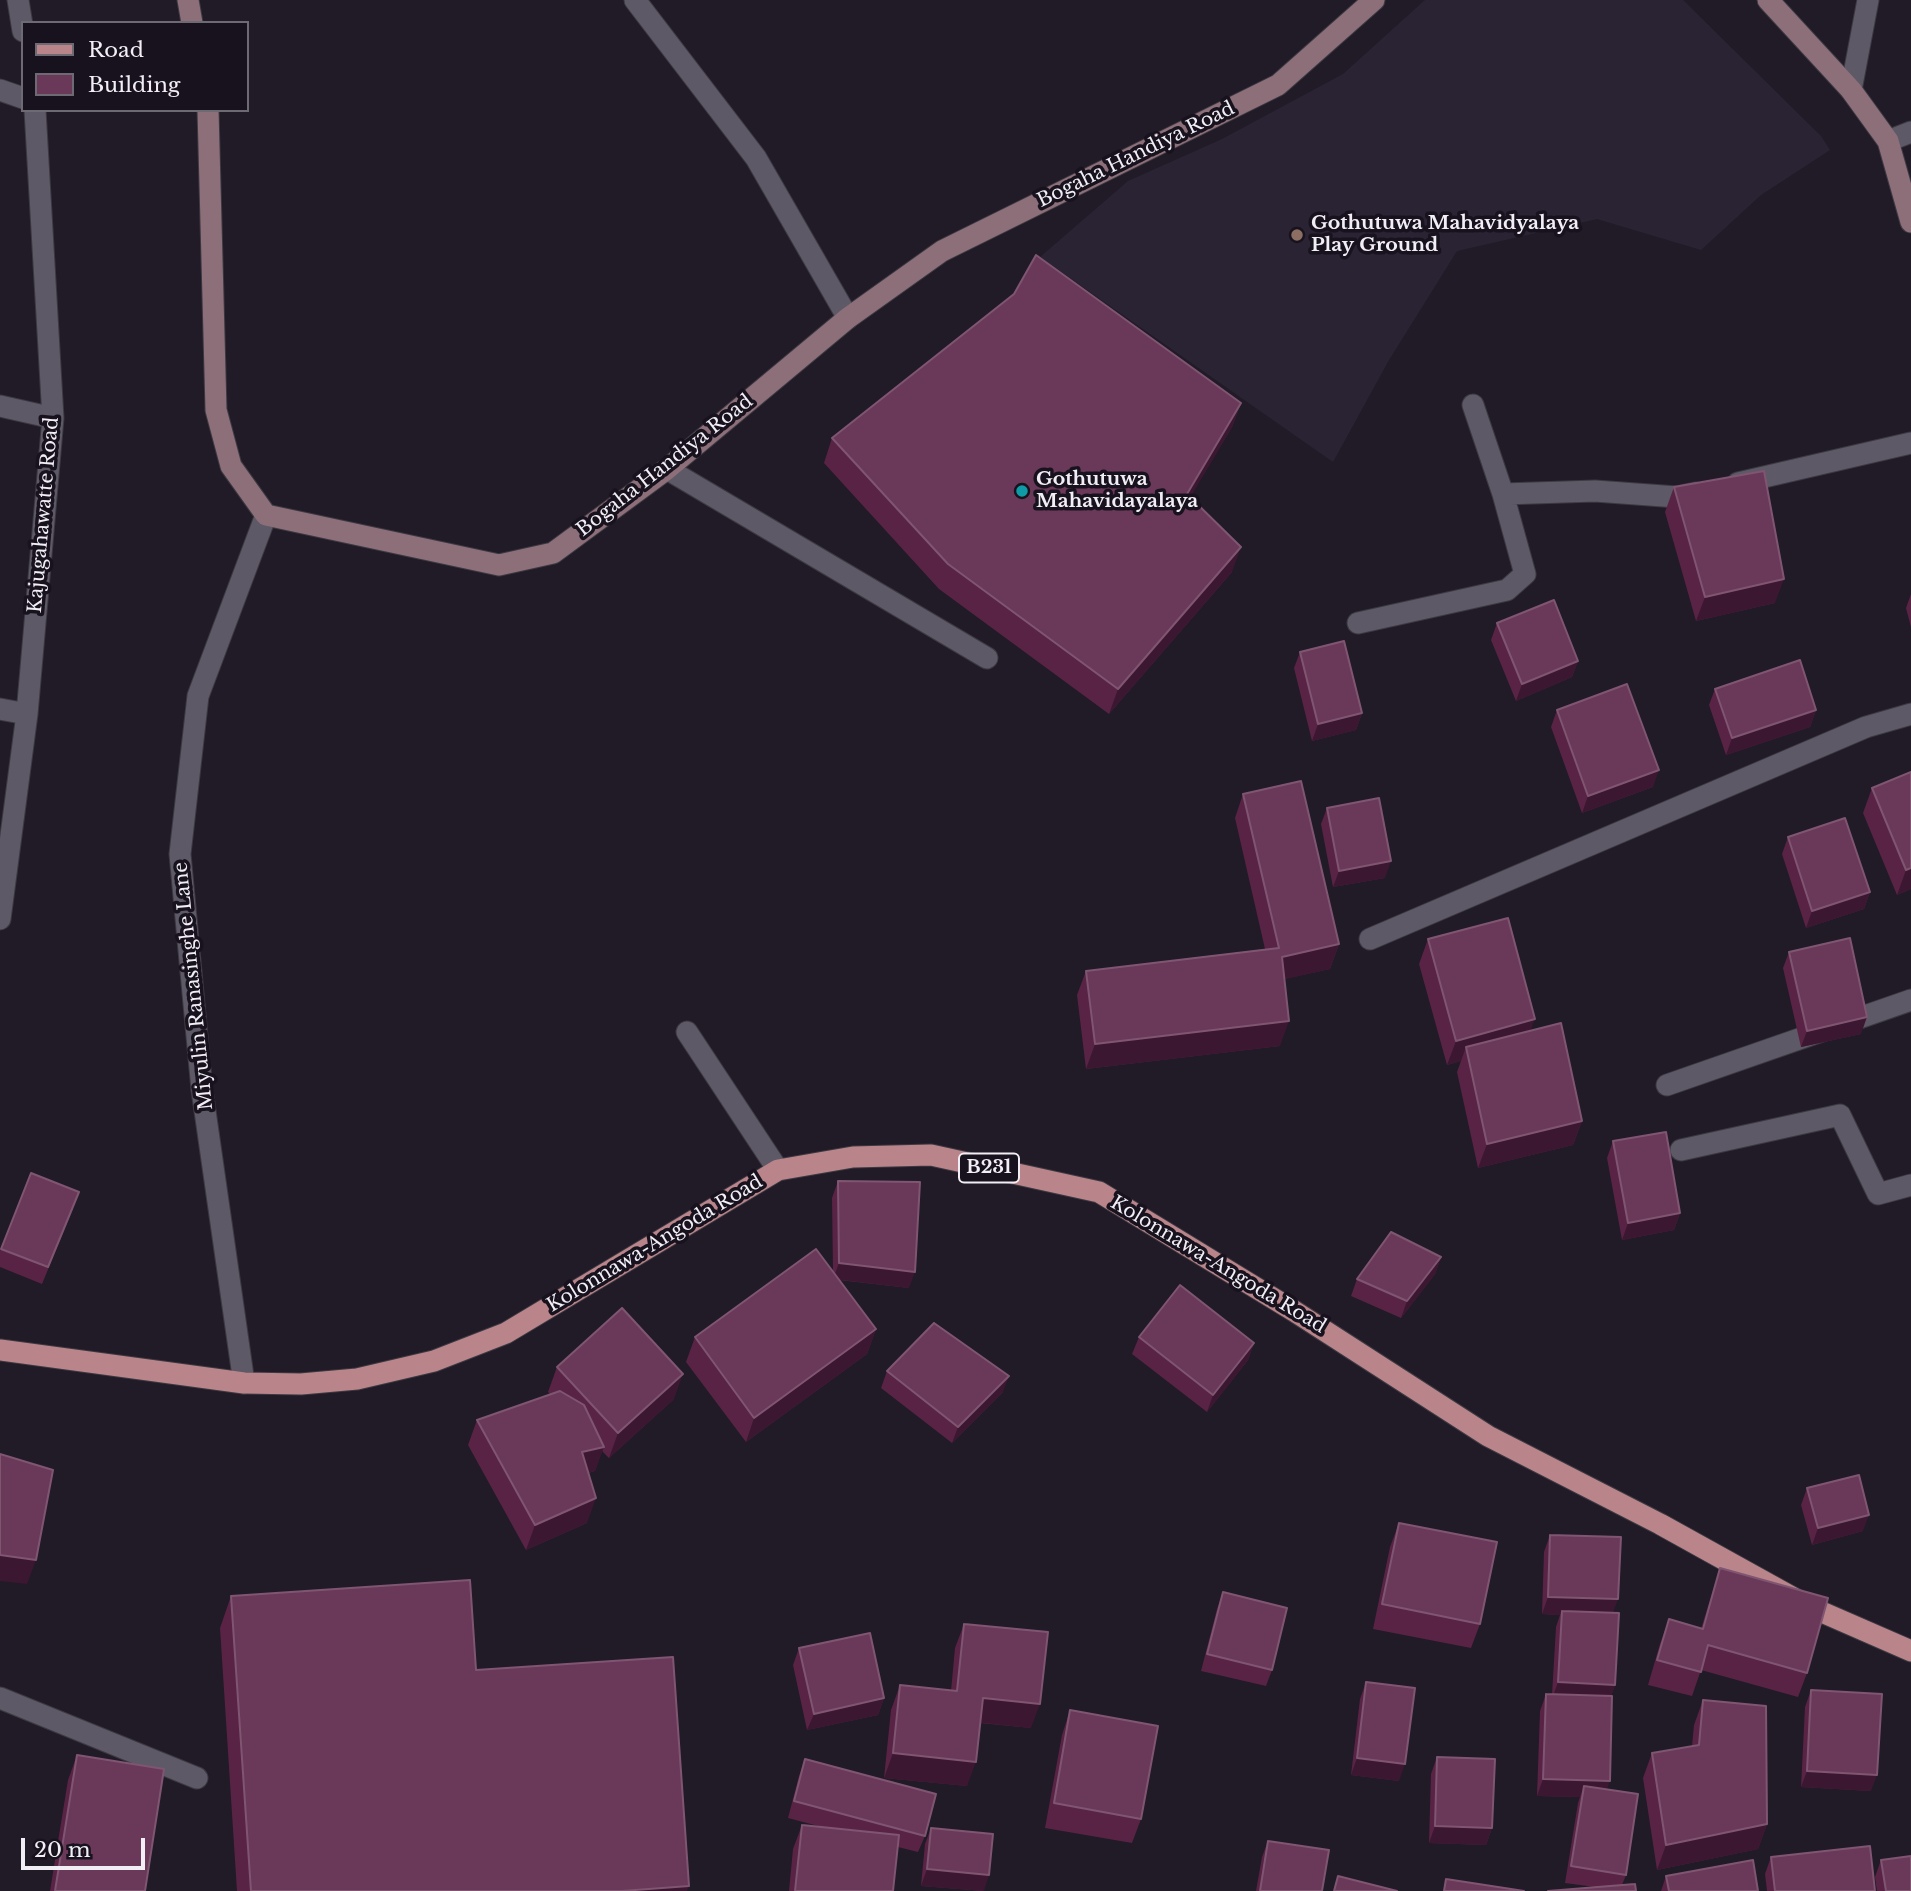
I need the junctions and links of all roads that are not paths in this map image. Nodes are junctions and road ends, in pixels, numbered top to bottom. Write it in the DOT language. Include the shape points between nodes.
graph roads {
  1 [pos="18,0"];
  2 [pos="188,0"];
  3 [pos="635,0"];
  4 [pos="1374,0"];
  5 [pos="1768,0"];
  6 [pos="1868,0"];
  7 [pos="21,21"];
  8 [pos="192,21"];
  9 [pos="0,90"];
  10 [pos="1851,90"];
  11 [pos="21,97"];
  12 [pos="35,112"];
  13 [pos="208,112"];
  14 [pos="1911,132"];
  15 [pos="1888,141"];
  16 [pos="1911,222"];
  17 [pos="848,318"];
  18 [pos="1473,405"];
  19 [pos="0,406"];
  20 [pos="53,418"];
  21 [pos="1911,443"];
  22 [pos="667,469"];
  23 [pos="1503,494"];
  24 [pos="266,515"];
  25 [pos="1358,623"];
  26 [pos="988,658"];
  27 [pos="0,709"];
  28 [pos="27,714"];
  29 [pos="1911,715"];
  30 [pos="0,919"];
  31 [pos="1370,939"];
  32 [pos="1911,1000"];
  33 [pos="687,1032"];
  34 [pos="1667,1085"];
  35 [pos="1681,1150"];
  36 [pos="778,1170"];
  37 [pos="1911,1185"];
  38 [pos="0,1350"];
  39 [pos="244,1383"];
  40 [pos="1911,1651"];
  41 [pos="0,1698"];
  42 [pos="197,1778"];
  1 -- 7 [label="street"];
  2 -- 8 [label="street"];
  3 -- 17 [label="street" via="756,158"];
  4 -- 17 [label="street, Bogaha Handiya Road" via="1278,85 942,251"];
  5 -- 10 [label="street"];
  6 -- 10 [label="street"];
  9 -- 11 [label="street"];
  10 -- 15 [label="street"];
  12 -- 20 [label="street, Kajugahawatte Road"];
  13 -- 24 [label="street" via="216,410 231,466"];
  14 -- 15 [label="street"];
  15 -- 16 [label="street"];
  17 -- 22 [label="street, Bogaha Handiya Road"];
  18 -- 23 [label="street"];
  19 -- 20 [label="street"];
  20 -- 28 [label="street, Kajugahawatte Road"];
  21 -- 23 [label="street" via="1677,498 1595,491"];
  22 -- 24 [label="street, Bogaha Handiya Road" via="553,553 499,565"];
  22 -- 26 [label="street"];
  23 -- 25 [label="street" via="1525,574 1507,590"];
  24 -- 39 [label="street, Miyulin Ranasinghe Lane" via="198,696 180,854 202,1090"];
  27 -- 28 [label="street"];
  28 -- 30 [label="street, Kajugahawatte Road"];
  29 -- 31 [label="street" via="1866,727"];
  32 -- 34 [label="street"];
  33 -- 36 [label="street"];
  35 -- 37 [label="street" via="1840,1115 1878,1194"];
  36 -- 39 [label="main road, Kolonnawa-Angoda Road / B231" via="506,1333 433,1361 357,1379"];
  36 -- 40 [label="main road, Kolonnawa-Angoda Road / B231" via="853,1157 931,1155 1099,1192 1488,1436 1808,1605"];
  38 -- 39 [label="main road, Kolonnawa-Angoda Road / B231"];
  41 -- 42 [label="street"];
}
